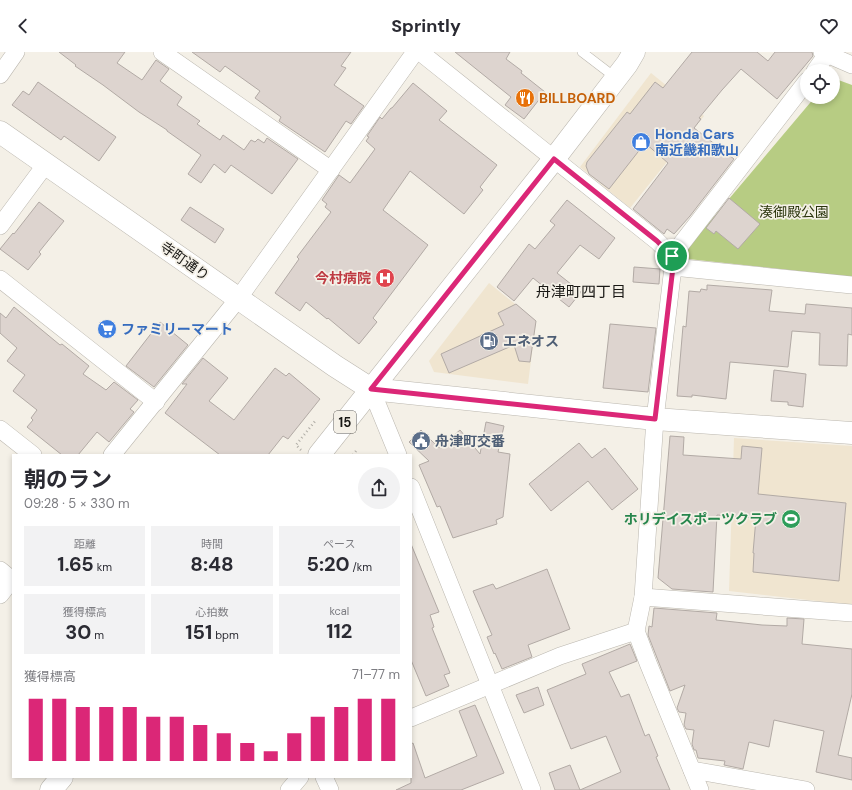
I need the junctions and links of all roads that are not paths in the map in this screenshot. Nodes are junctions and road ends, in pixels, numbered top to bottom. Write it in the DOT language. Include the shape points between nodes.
graph roads {
  1 [pos="16,52"];
  2 [pos="162,52"];
  3 [pos="415,52"];
  4 [pos="420,52"];
  5 [pos="582,52"];
  6 [pos="634,52"];
  7 [pos="825,53"];
  8 [pos="818,64"];
  9 [pos="852,65"];
  10 [pos="0,75"];
  11 [pos="616,78"];
  12 [pos="800,90"];
  13 [pos="0,132"];
  14 [pos="554,159"];
  15 [pos="46,164"];
  16 [pos="331,170"];
  17 [pos="0,226"];
  18 [pos="672,261"];
  19 [pos="0,279"];
  20 [pos="852,285"];
  21 [pos="238,299"];
  22 [pos="371,389"];
  23 [pos="156,402"];
  24 [pos="655,419"];
  25 [pos="0,429"];
  26 [pos="852,433"];
  27 [pos="32,454"];
  28 [pos="113,454"];
  29 [pos="320,454"];
  30 [pos="398,454"];
  31 [pos="412,490"];
  32 [pos="8,576"];
  33 [pos="0,595"];
  34 [pos="643,597"];
  35 [pos="852,613"];
  36 [pos="636,631"];
  37 [pos="490,686"];
  38 [pos="412,718"];
  39 [pos="692,770"];
  40 [pos="61,778"];
  41 [pos="299,778"];
  42 [pos="324,778"];
  43 [pos="51,790"];
  44 [pos="289,790"];
  45 [pos="330,790"];
  46 [pos="532,790"];
  47 [pos="700,790"];
  48 [pos="806,790"];
  1 -- 10 [label="street"];
  2 -- 16 [label="street"];
  3 -- 16 [label="street"];
  4 -- 14 [label="street"];
  5 -- 11 [label="lane"];
  6 -- 11 [label="street, 15"];
  7 -- 8 [label="street"];
  7 -- 9 [label="street"];
  11 -- 14 [label="street, 15"];
  12 -- 18 [label="street"];
  13 -- 15 [label="street, 寺町通り"];
  14 -- 18 [label="street" via="657,241"];
  14 -- 22 [label="street, 15"];
  15 -- 17 [label="street"];
  15 -- 21 [label="street, 寺町通り"];
  16 -- 21 [label="street"];
  18 -- 20 [label="street"];
  18 -- 24 [label="street"];
  19 -- 23 [label="street"];
  21 -- 22 [label="street, 寺町通り"];
  21 -- 23 [label="street"];
  22 -- 24 [label="street"];
  22 -- 29 [label="street, 15"];
  22 -- 30 [label="street"];
  23 -- 28 [label="street"];
  24 -- 26 [label="street"];
  24 -- 34 [label="street"];
  25 -- 27 [label="street"];
  31 -- 37 [label="street"];
  32 -- 33 [label="street"];
  34 -- 35 [label="street"];
  34 -- 36 [label="street"];
  36 -- 37 [label="street" via="560,656"];
  36 -- 39 [label="street"];
  37 -- 38 [label="street"];
  37 -- 46 [label="street"];
  39 -- 47 [label="street"];
  39 -- 48 [label="street"];
  40 -- 43 [label="street"];
  41 -- 44 [label="street"];
  42 -- 45 [label="street"];
}
